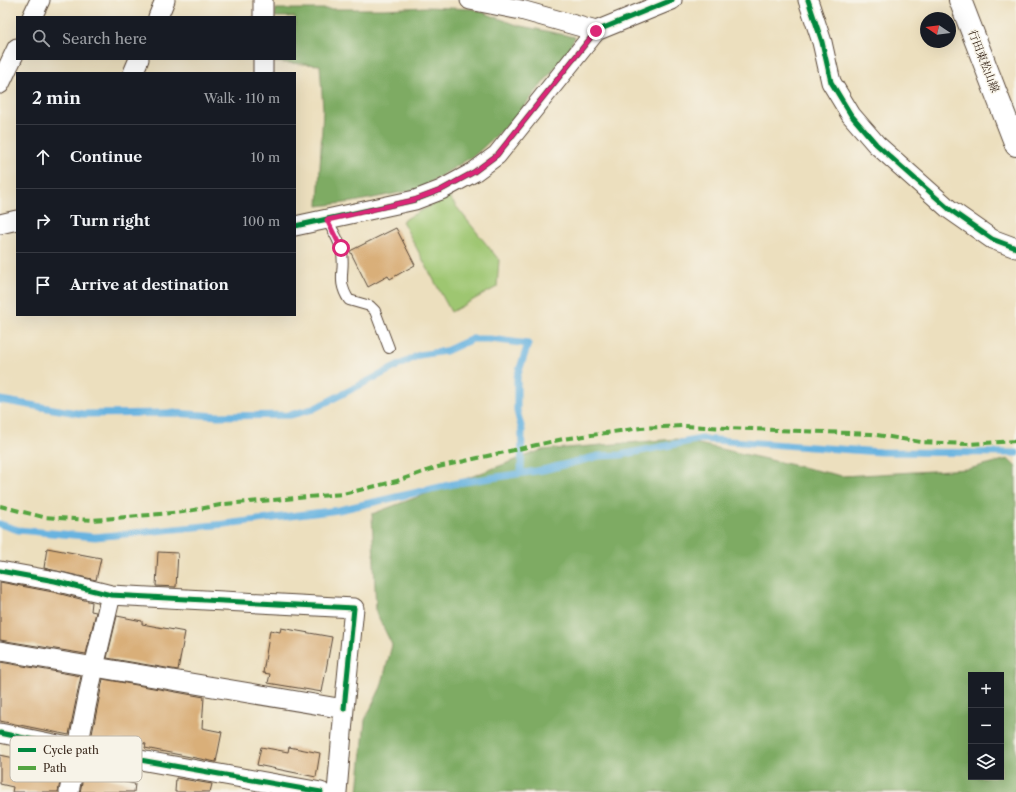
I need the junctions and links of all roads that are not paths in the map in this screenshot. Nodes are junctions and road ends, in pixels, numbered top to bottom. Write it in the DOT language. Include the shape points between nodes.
graph roads {
  1 [pos="40,0"];
  2 [pos="166,0"];
  3 [pos="263,0"];
  4 [pos="470,0"];
  5 [pos="672,0"];
  6 [pos="808,0"];
  7 [pos="960,0"];
  8 [pos="32,16"];
  9 [pos="158,16"];
  10 [pos="263,16"];
  11 [pos="596,31"];
  12 [pos="16,50"];
  13 [pos="139,60"];
  14 [pos="263,60"];
  15 [pos="133,72"];
  16 [pos="263,72"];
  17 [pos="0,84"];
  18 [pos="1016,145"];
  19 [pos="16,220"];
  20 [pos="327,220"];
  21 [pos="0,224"];
  22 [pos="296,226"];
  23 [pos="1016,248"];
  24 [pos="389,348"];
  25 [pos="0,571"];
  26 [pos="111,595"];
  27 [pos="0,651"];
  28 [pos="94,667"];
  29 [pos="344,710"];
  30 [pos="0,733"];
  31 [pos="14,736"];
  32 [pos="81,736"];
  33 [pos="142,761"];
  34 [pos="71,782"];
  35 [pos="69,792"];
  36 [pos="321,792"];
  37 [pos="338,792"];
  1 -- 8 [label="street"];
  2 -- 9 [label="street"];
  3 -- 10 [label="street"];
  4 -- 11 [label="street" via="520,10"];
  5 -- 11 [label="street"];
  6 -- 23 [label="street" via="822,42 831,82 851,115 876,144 949,209 992,239"];
  7 -- 18 [label="main road, 行田東松山線"];
  11 -- 20 [label="street" via="497,155 474,172 441,190 414,200"];
  12 -- 17 [label="street"];
  13 -- 15 [label="street"];
  14 -- 16 [label="street"];
  19 -- 21 [label="street"];
  20 -- 22 [label="street"];
  20 -- 24 [label="lane" via="341,248 342,290 349,300 370,306 375,311"];
  25 -- 26 [label="street"];
  26 -- 28 [label="street"];
  26 -- 29 [label="street" via="354,608"];
  27 -- 28 [label="street"];
  28 -- 29 [label="street"];
  28 -- 32 [label="street"];
  29 -- 37 [label="street"];
  30 -- 31 [label="street"];
  33 -- 36 [label="street"];
  34 -- 35 [label="street"];
}
